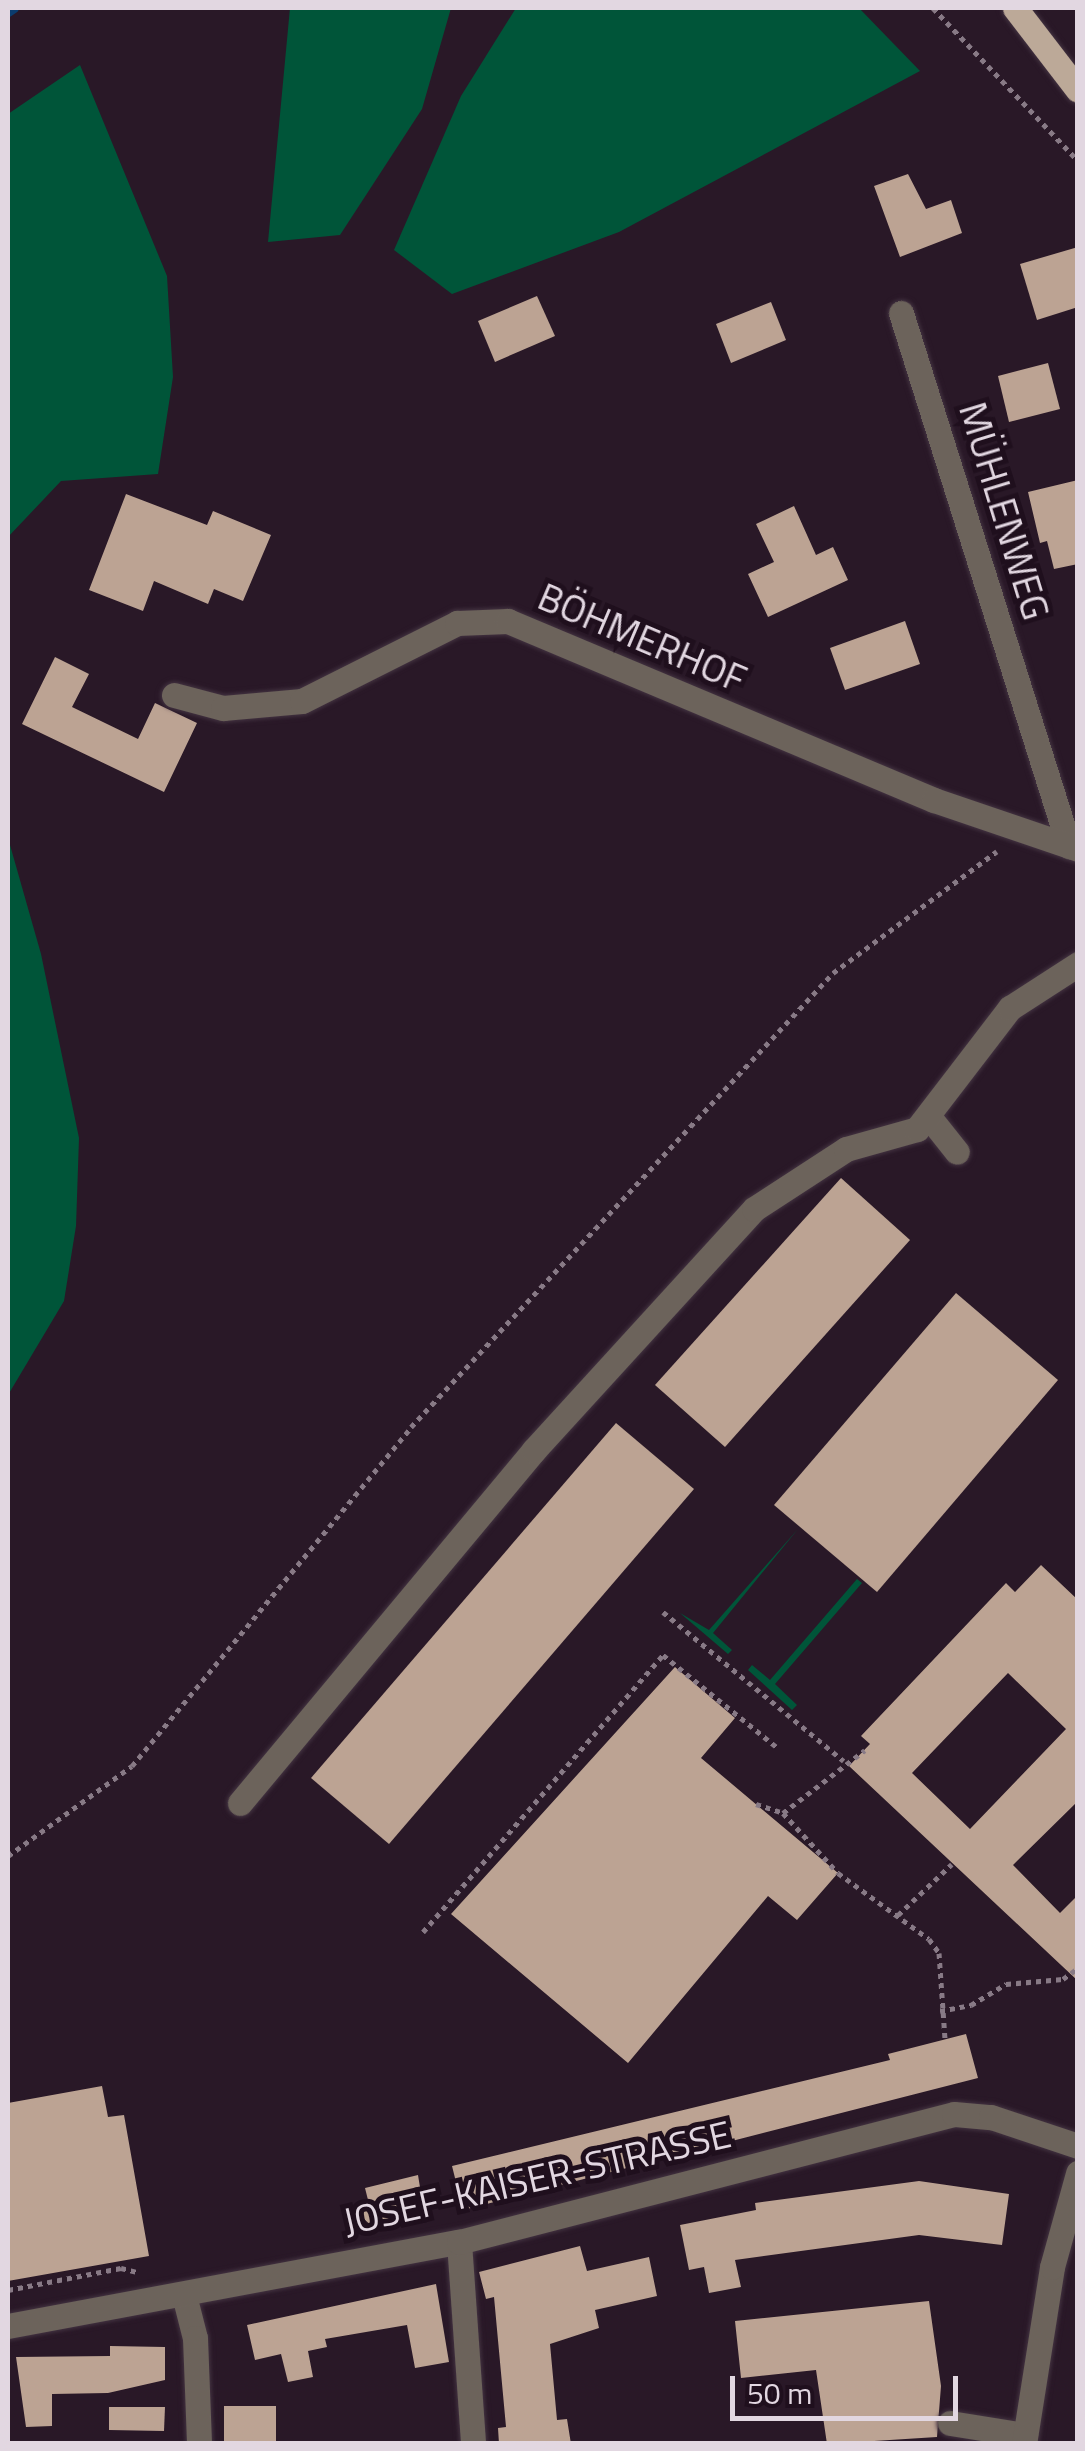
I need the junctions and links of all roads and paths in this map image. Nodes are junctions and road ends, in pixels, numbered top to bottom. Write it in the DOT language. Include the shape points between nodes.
graph roads {
  1 [pos="933,8"];
  2 [pos="1016,8"];
  3 [pos="1078,90"];
  4 [pos="1078,161"];
  5 [pos="901,312"];
  6 [pos="174,696"];
  7 [pos="1022,832"];
  8 [pos="1073,847"];
  9 [pos="1078,964"];
  10 [pos="930,1118"];
  11 [pos="957,1152"];
  12 [pos="664,1612"];
  13 [pos="778,1748"];
  14 [pos="864,1750"];
  15 [pos="844,1760"];
  16 [pos="240,1803"];
  17 [pos="756,1804"];
  18 [pos="784,1813"];
  19 [pos="8,1856"];
  20 [pos="952,1864"];
  21 [pos="898,1915"];
  22 [pos="423,1932"];
  23 [pos="1078,1968"];
  24 [pos="940,2011"];
  25 [pos="945,2040"];
  26 [pos="1078,2146"];
  27 [pos="1078,2173"];
  28 [pos="459,2242"];
  29 [pos="184,2294"];
  30 [pos="8,2326"];
  31 [pos="950,2422"];
  32 [pos="1025,2439"];
  33 [pos="198,2444"];
  34 [pos="473,2444"];
  1 -- 4 [label="path"];
  2 -- 3 [label="main road"];
  5 -- 8 [label="street, MÜHLENWEG"];
  6 -- 7 [label="street, BÖHMERHOF" via="223,708 302,701 456,623 508,621 696,704"];
  7 -- 8 [label="street, BÖHMERHOF"];
  7 -- 19 [label="path" via="833,973 411,1427 132,1766"];
  9 -- 10 [label="street" via="1010,1008"];
  10 -- 11 [label="street"];
  10 -- 16 [label="street" via="904,1137 846,1148 754,1209 534,1450"];
  12 -- 15 [label="path"];
  13 -- 22 [label="path" via="663,1655"];
  14 -- 15 [label="path"];
  15 -- 18 [label="path"];
  17 -- 18 [label="path"];
  18 -- 21 [label="path" via="838,1873"];
  20 -- 21 [label="path"];
  21 -- 24 [label="path" via="939,1953"];
  23 -- 24 [label="path" via="1063,1979 1006,1984 971,2005"];
  24 -- 25 [label="path"];
  26 -- 28 [label="street, JOSEF-KAISER-STRASSE" via="991,2117 954,2114"];
  27 -- 32 [label="street" via="1052,2267"];
  28 -- 29 [label="street, JOSEF-KAISER-STRASSE"];
  28 -- 34 [label="street"];
  29 -- 30 [label="street, JOSEF-KAISER-STRASSE"];
  29 -- 33 [label="street" via="195,2338"];
  31 -- 32 [label="street"];
}
